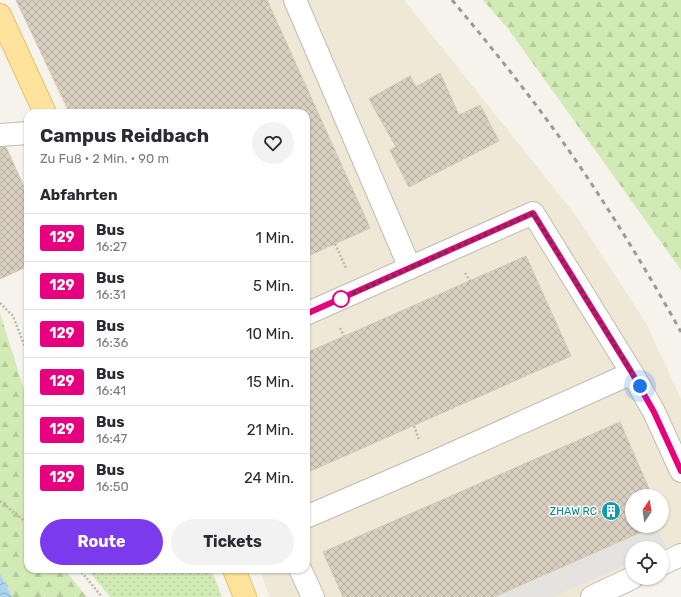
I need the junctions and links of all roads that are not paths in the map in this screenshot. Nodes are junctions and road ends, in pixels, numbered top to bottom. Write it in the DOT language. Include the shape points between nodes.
graph roads {
  1 [pos="295,0"];
  2 [pos="0,15"];
  3 [pos="43,109"];
  4 [pos="24,133"];
  5 [pos="0,136"];
  6 [pos="410,268"];
  7 [pos="310,312"];
  8 [pos="632,373"];
  9 [pos="681,471"];
  10 [pos="310,515"];
  11 [pos="681,555"];
  12 [pos="669,561"];
  13 [pos="236,573"];
  14 [pos="302,573"];
  15 [pos="625,581"];
  16 [pos="245,597"];
  17 [pos="313,597"];
  18 [pos="592,597"];
  1 -- 6 [label="lane"];
  2 -- 3 [label="main road"];
  4 -- 5 [label="lane"];
  6 -- 7 [label="lane"];
  6 -- 8 [label="lane" via="533,213"];
  8 -- 9 [label="lane" via="654,412"];
  8 -- 10 [label="lane"];
  11 -- 12 [label="lane"];
  13 -- 16 [label="main road"];
  14 -- 17 [label="lane"];
  15 -- 18 [label="lane"];
}
